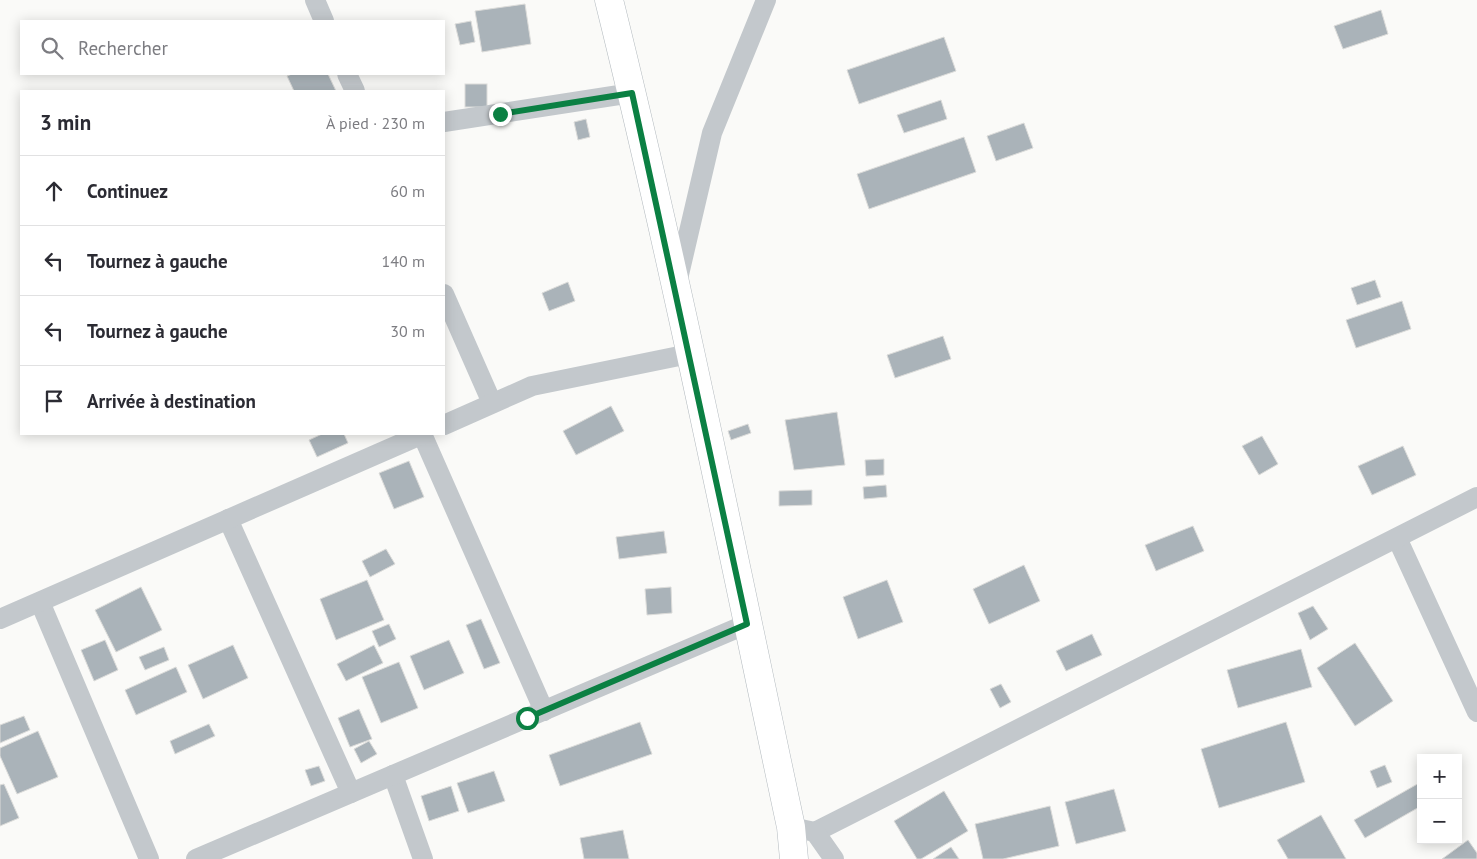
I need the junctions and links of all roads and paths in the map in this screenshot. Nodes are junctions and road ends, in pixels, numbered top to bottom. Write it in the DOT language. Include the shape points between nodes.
graph roads {
  1 [pos="315,0"];
  2 [pos="609,0"];
  3 [pos="766,0"];
  4 [pos="324,20"];
  5 [pos="347,75"];
  6 [pos="355,90"];
  7 [pos="632,93"];
  8 [pos="445,122"];
  9 [pos="675,290"];
  10 [pos="445,296"];
  11 [pos="689,354"];
  12 [pos="492,403"];
  13 [pos="445,425"];
  14 [pos="420,435"];
  15 [pos="422,435"];
  16 [pos="1477,497"];
  17 [pos="228,519"];
  18 [pos="1397,538"];
  19 [pos="40,602"];
  20 [pos="0,619"];
  21 [pos="747,624"];
  22 [pos="544,711"];
  23 [pos="1477,712"];
  24 [pos="393,775"];
  25 [pos="351,793"];
  26 [pos="803,829"];
  27 [pos="149,859"];
  28 [pos="196,859"];
  29 [pos="423,859"];
  30 [pos="794,859"];
  31 [pos="834,859"];
  1 -- 4 [label="street"];
  2 -- 7 [label="street"];
  3 -- 9 [label="street" via="712,134"];
  5 -- 6 [label="street"];
  7 -- 8 [label="street"];
  7 -- 9 [label="street"];
  9 -- 11 [label="street"];
  10 -- 12 [label="street"];
  11 -- 12 [label="street" via="532,386"];
  11 -- 21 [label="street"];
  12 -- 13 [label="street"];
  14 -- 17 [label="street"];
  15 -- 22 [label="street"];
  16 -- 18 [label="street"];
  17 -- 19 [label="street"];
  17 -- 25 [label="street"];
  18 -- 23 [label="street"];
  18 -- 26 [label="street"];
  19 -- 20 [label="street"];
  19 -- 27 [label="street"];
  21 -- 22 [label="street"];
  21 -- 26 [label="street"];
  22 -- 24 [label="street"];
  24 -- 25 [label="street"];
  24 -- 29 [label="street"];
  25 -- 28 [label="street"];
  26 -- 30 [label="street"];
  26 -- 31 [label="street"];
}
